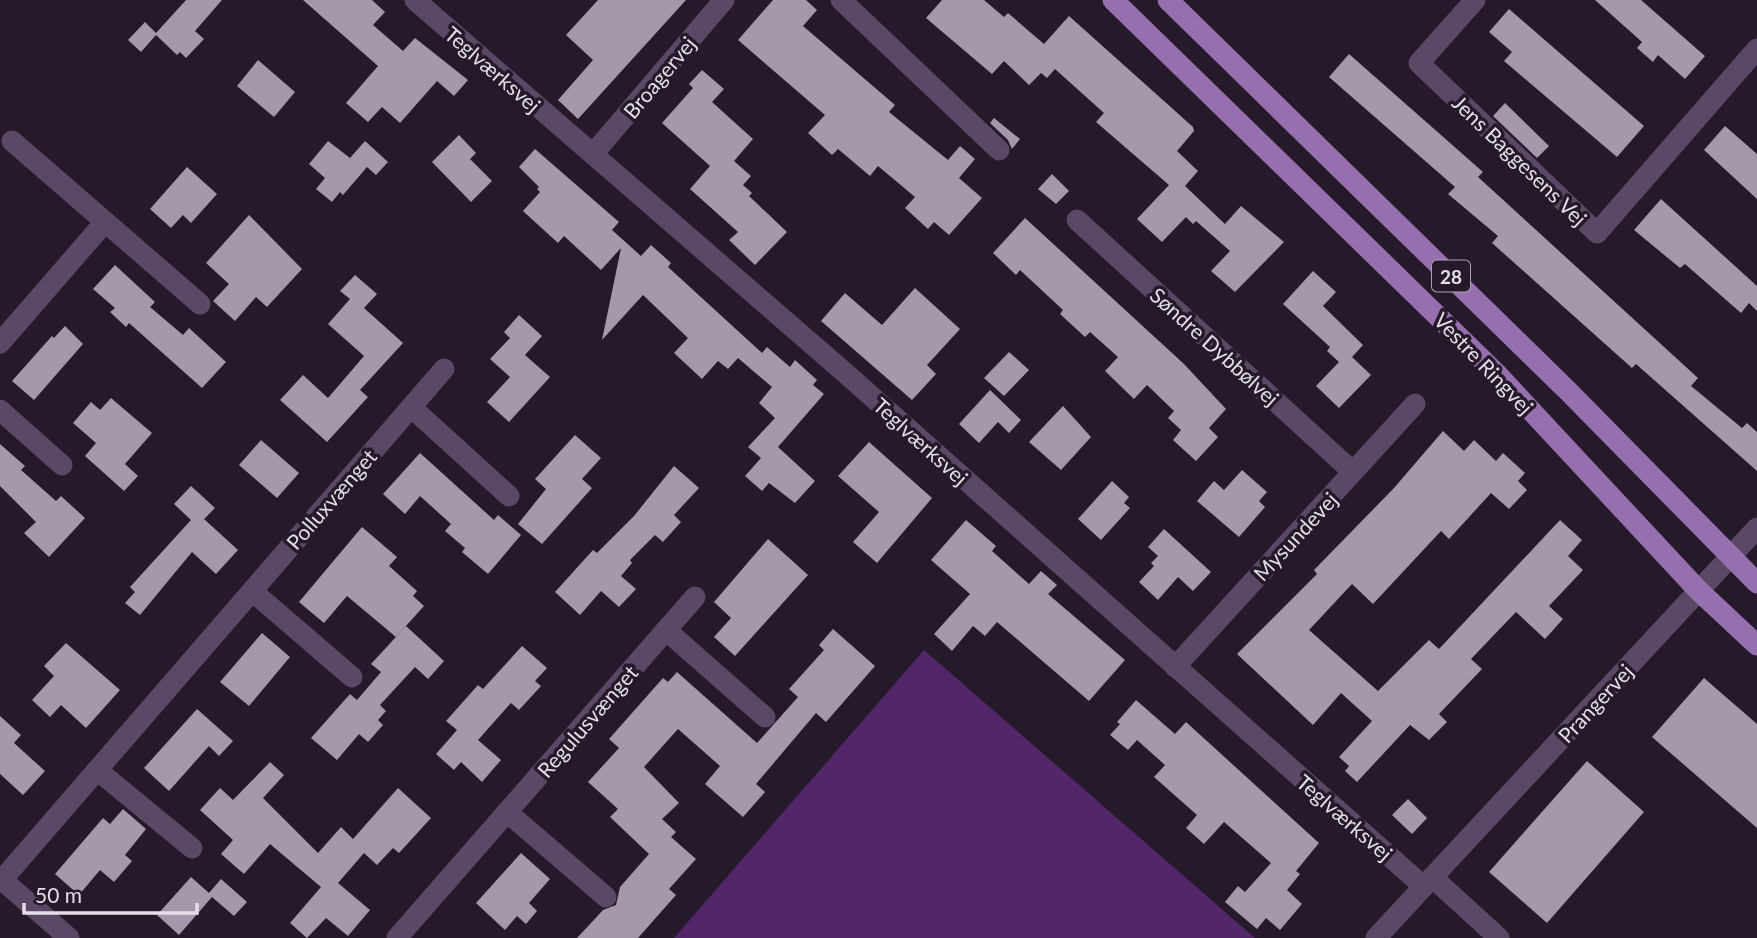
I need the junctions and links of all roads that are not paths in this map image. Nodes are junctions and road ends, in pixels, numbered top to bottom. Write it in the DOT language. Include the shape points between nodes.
graph roads {
  1 [pos="415,0"];
  2 [pos="724,0"];
  3 [pos="841,0"];
  4 [pos="1113,0"];
  5 [pos="1168,0"];
  6 [pos="1475,0"];
  7 [pos="1757,49"];
  8 [pos="12,141"];
  9 [pos="999,149"];
  10 [pos="593,155"];
  11 [pos="1077,220"];
  12 [pos="105,222"];
  13 [pos="200,304"];
  14 [pos="0,343"];
  15 [pos="444,369"];
  16 [pos="1415,404"];
  17 [pos="411,407"];
  18 [pos="0,410"];
  19 [pos="62,465"];
  20 [pos="1353,472"];
  21 [pos="509,496"];
  22 [pos="1757,528"];
  23 [pos="1730,557"];
  24 [pos="1757,583"];
  25 [pos="252,591"];
  26 [pos="1699,591"];
  27 [pos="695,597"];
  28 [pos="666,630"];
  29 [pos="1757,645"];
  30 [pos="1175,667"];
  31 [pos="352,677"];
  32 [pos="765,717"];
  33 [pos="97,770"];
  34 [pos="507,812"];
  35 [pos="192,848"];
  36 [pos="1,879"];
  37 [pos="1428,882"];
  38 [pos="606,897"];
  39 [pos="69,938"];
  40 [pos="397,938"];
  41 [pos="1376,938"];
  42 [pos="1499,938"];
  1 -- 10 [label="street, Teglværksvej"];
  2 -- 10 [label="street, Broagervej"];
  3 -- 9 [label="street"];
  4 -- 26 [label="main road, Vestre Ringvej / 28" via="1496,373"];
  5 -- 23 [label="main road, Vestre Ringvej / 28" via="1569,391"];
  6 -- 7 [label="street, Jens Baggesens Vej" via="1419,64 1597,233"];
  8 -- 12 [label="street"];
  10 -- 30 [label="street, Teglværksvej"];
  11 -- 20 [label="street, Søndre Dybbølvej"];
  12 -- 13 [label="street"];
  12 -- 14 [label="street"];
  15 -- 17 [label="street, Polluxvænget"];
  16 -- 20 [label="street, Mysundevej"];
  17 -- 21 [label="street"];
  17 -- 25 [label="street, Polluxvænget"];
  18 -- 19 [label="street"];
  20 -- 30 [label="street, Mysundevej"];
  22 -- 23 [label="street, Prangervej"];
  23 -- 24 [label="main road, Vestre Ringvej / 28"];
  23 -- 26 [label="street, Prangervej"];
  25 -- 31 [label="street"];
  25 -- 33 [label="street, Polluxvænget"];
  26 -- 29 [label="main road, Vestre Ringvej / 28"];
  26 -- 37 [label="street, Prangervej"];
  27 -- 28 [label="street, Regulusvænget"];
  28 -- 32 [label="street"];
  28 -- 34 [label="street, Regulusvænget"];
  30 -- 37 [label="street, Teglværksvej"];
  33 -- 35 [label="street"];
  33 -- 36 [label="street, Polluxvænget"];
  34 -- 38 [label="street"];
  34 -- 40 [label="street, Regulusvænget"];
  36 -- 39 [label="street"];
  37 -- 41 [label="street, Prangervej"];
  37 -- 42 [label="street"];
}
